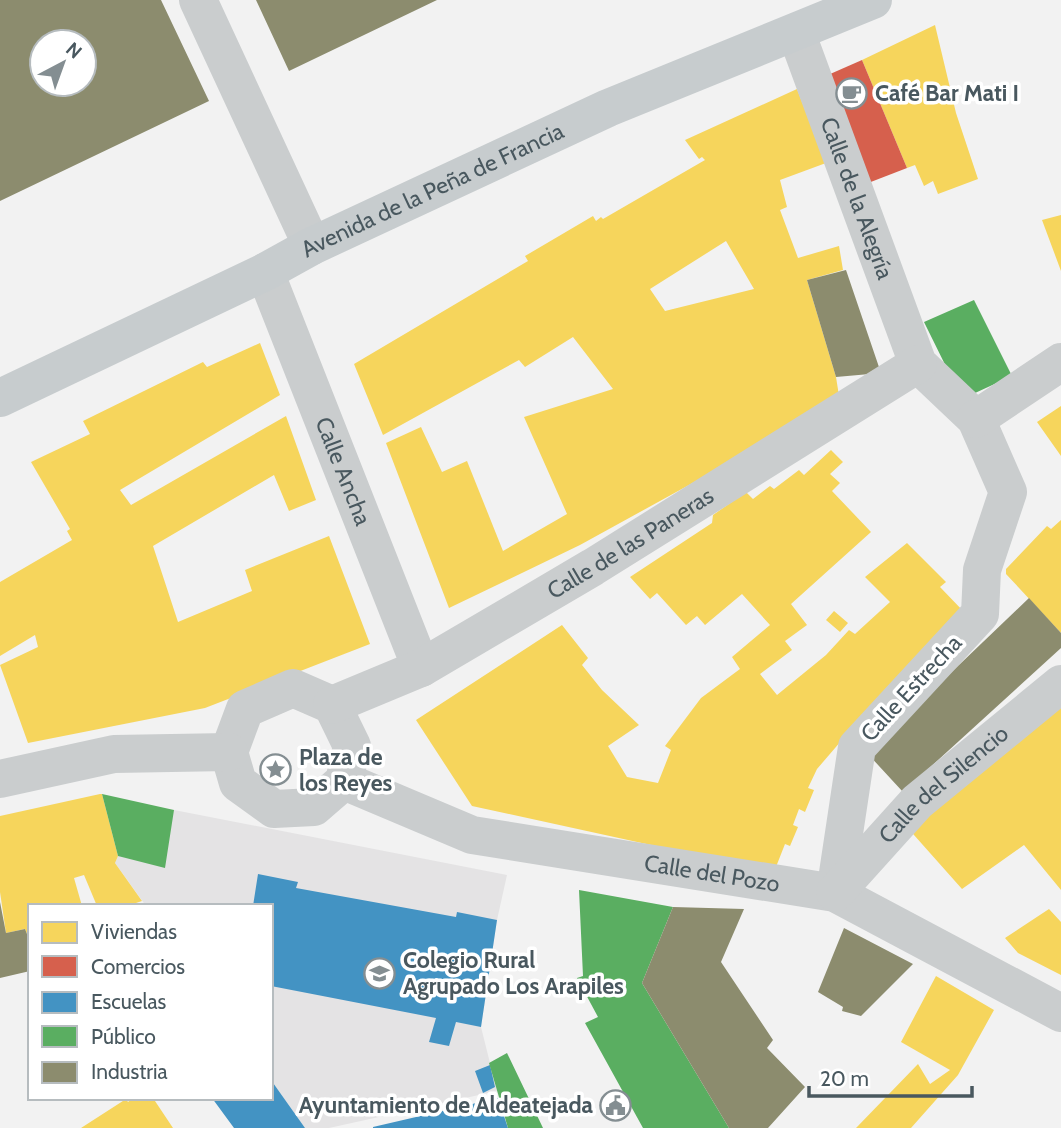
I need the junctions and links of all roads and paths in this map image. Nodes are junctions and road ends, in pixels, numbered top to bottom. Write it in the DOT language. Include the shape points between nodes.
graph roads {
  1 [pos="198,0"];
  2 [pos="873,0"];
  3 [pos="796,32"];
  4 [pos="312,246"];
  5 [pos="265,272"];
  6 [pos="1061,362"];
  7 [pos="918,364"];
  8 [pos="0,398"];
  9 [pos="976,419"];
  10 [pos="421,668"];
  11 [pos="1061,684"];
  12 [pos="332,705"];
  13 [pos="229,752"];
  14 [pos="0,779"];
  15 [pos="344,781"];
  16 [pos="835,892"];
  17 [pos="1061,1013"];
  1 -- 4 [label="street"];
  2 -- 3 [label="main road, Avenida de la Peña de Francia"];
  3 -- 4 [label="main road, Avenida de la Peña de Francia" via="608,108"];
  3 -- 7 [label="street, Calle de la Alegría"];
  4 -- 5 [label="main road, Avenida de la Peña de Francia"];
  5 -- 8 [label="main road, Avenida de la Peña de Francia"];
  5 -- 10 [label="street, Calle Ancha"];
  6 -- 9 [label="street"];
  7 -- 9 [label="street"];
  7 -- 10 [label="street, Calle de las Paneras" via="593,567"];
  9 -- 16 [label="street, Calle Estrecha" via="1008,492 982,570 980,614 857,747"];
  10 -- 12 [label="street, Calle de las Paneras"];
  11 -- 16 [label="street, Calle del Silencio" via="917,802"];
  12 -- 13 [label="street" via="293,688 245,709"];
  12 -- 15 [label="street" via="352,746"];
  13 -- 14 [label="street" via="114,754"];
  13 -- 15 [label="street" via="238,783 274,809 314,807"];
  15 -- 16 [label="street, Calle del Pozo" via="472,835"];
  16 -- 17 [label="street, Calle del Pozo"];
}
